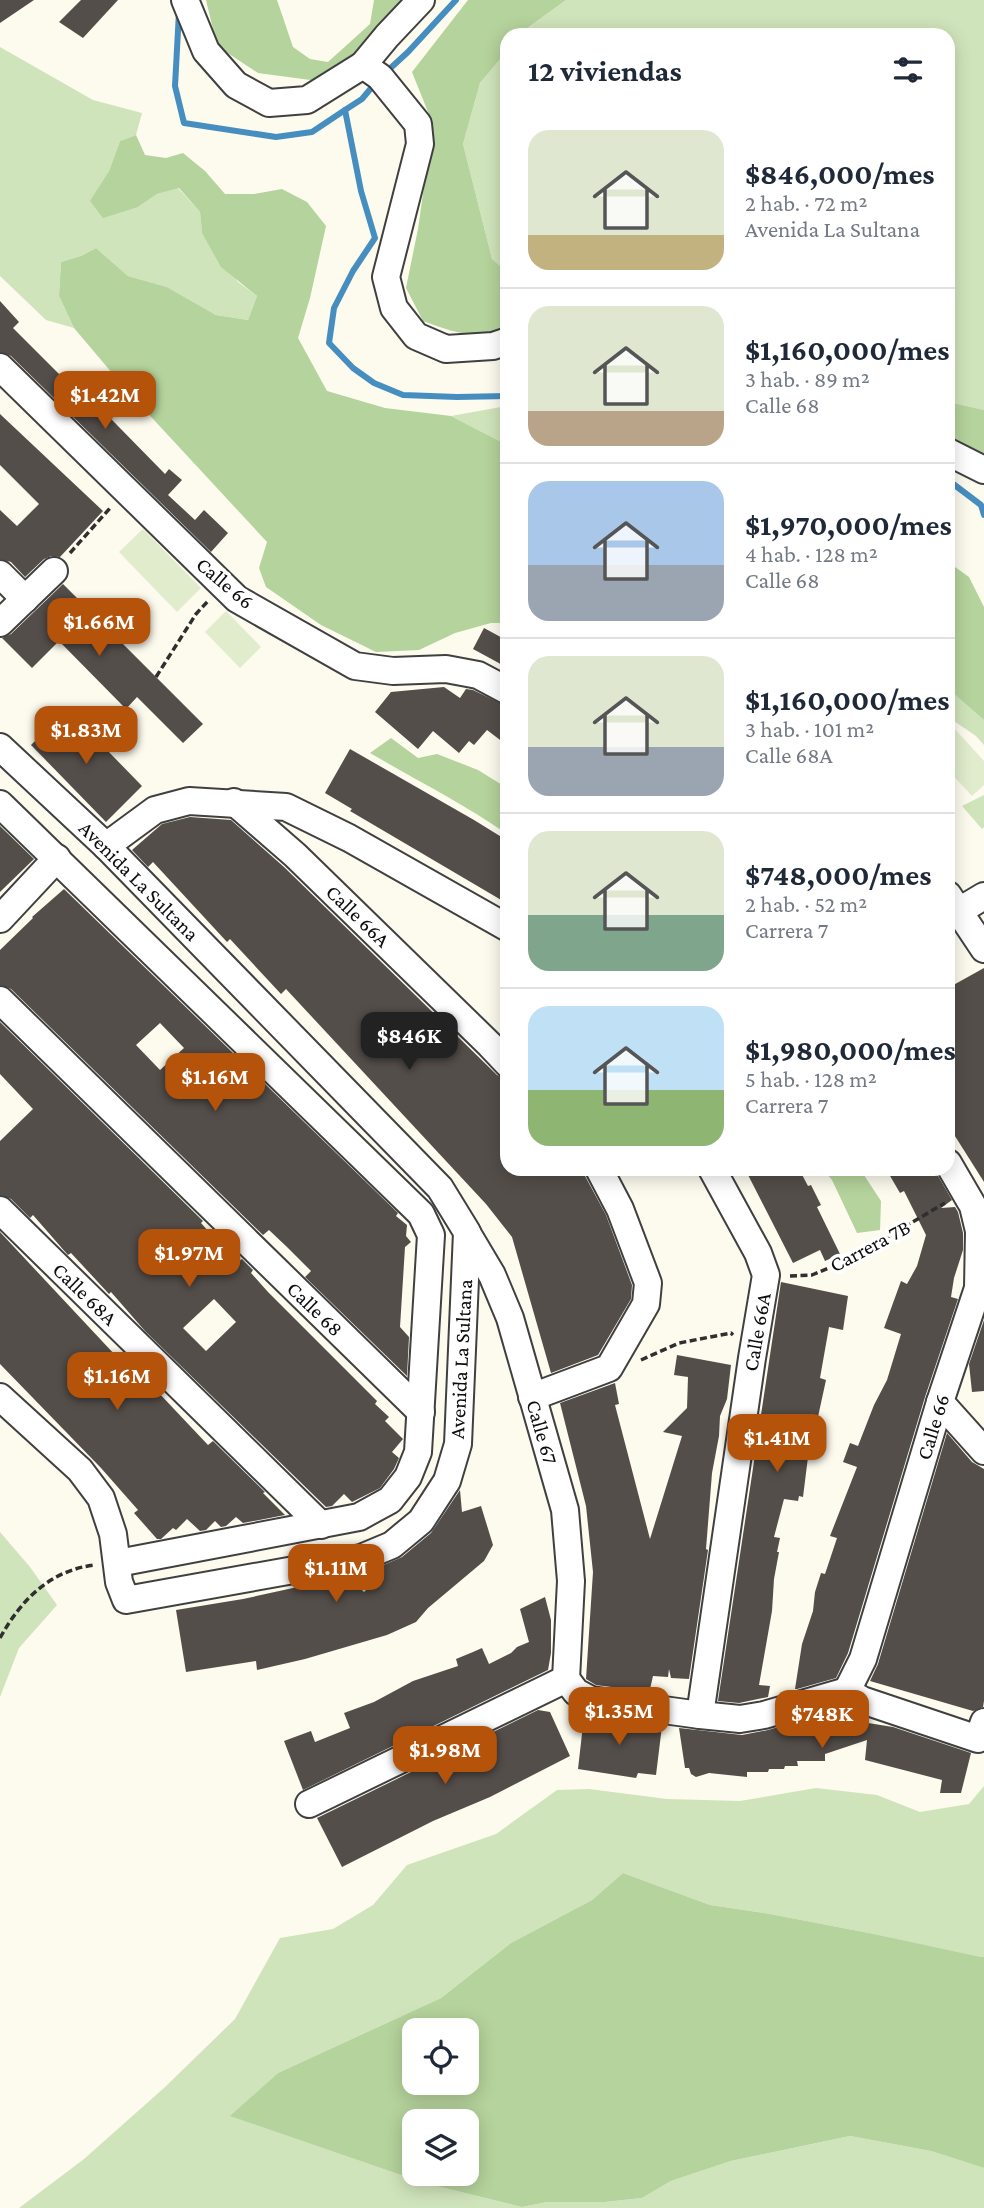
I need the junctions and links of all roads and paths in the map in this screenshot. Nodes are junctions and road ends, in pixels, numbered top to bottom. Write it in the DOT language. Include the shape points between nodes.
graph roads {
  1 [pos="185,0"];
  2 [pos="421,0"];
  3 [pos="373,73"];
  4 [pos="500,344"];
  5 [pos="0,367"];
  6 [pos="955,456"];
  7 [pos="984,470"];
  8 [pos="126,489"];
  9 [pos="54,571"];
  10 [pos="0,574"];
  11 [pos="25,599"];
  12 [pos="195,614"];
  13 [pos="0,623"];
  14 [pos="156,677"];
  15 [pos="500,686"];
  16 [pos="0,747"];
  17 [pos="234,802"];
  18 [pos="0,804"];
  19 [pos="106,846"];
  20 [pos="57,858"];
  21 [pos="984,896"];
  22 [pos="955,903"];
  23 [pos="955,905"];
  24 [pos="0,919"];
  25 [pos="500,923"];
  26 [pos="984,949"];
  27 [pos="0,1000"];
  28 [pos="500,1056"];
  29 [pos="955,1173"];
  30 [pos="603,1176"];
  31 [pos="716,1176"];
  32 [pos="974,1199"];
  33 [pos="0,1210"];
  34 [pos="467,1233"];
  35 [pos="431,1235"];
  36 [pos="766,1275"];
  37 [pos="752,1358"];
  38 [pos="609,1368"];
  39 [pos="0,1397"];
  40 [pos="532,1397"];
  41 [pos="940,1402"];
  42 [pos="421,1412"];
  43 [pos="984,1451"];
  44 [pos="321,1525"];
  45 [pos="118,1563"];
  46 [pos="0,1638"];
  47 [pos="566,1679"];
  48 [pos="847,1691"];
  49 [pos="700,1715"];
  50 [pos="981,1731"];
  51 [pos="309,1804"];
  1 -- 3 [label="street" via="206,51 236,85 269,103 307,100"];
  2 -- 3 [label="street"];
  3 -- 4 [label="street" via="418,124 419,144 386,277 394,309 416,336 446,349"];
  5 -- 8 [label="street, Calle 66"];
  6 -- 7 [label="street"];
  8 -- 9 [label="path"];
  8 -- 15 [label="street, Calle 66" via="237,599 316,646 355,666 393,671 446,669 478,674"];
  9 -- 11 [label="street"];
  10 -- 11 [label="street"];
  11 -- 13 [label="street"];
  12 -- 14 [label="path"];
  16 -- 19 [label="street, Avenida La Sultana"];
  17 -- 19 [label="street" via="189,801 155,810"];
  17 -- 25 [label="street" via="286,807"];
  17 -- 28 [label="street, Calle 66A" via="295,855"];
  18 -- 20 [label="street, Avenida La Sultana"];
  19 -- 34 [label="street, Avenida La Sultana" via="440,1188"];
  20 -- 24 [label="street"];
  20 -- 35 [label="street, Avenida La Sultana" via="421,1214"];
  21 -- 22 [label="street"];
  23 -- 26 [label="street"];
  27 -- 42 [label="street, Calle 68"];
  29 -- 32 [label="street, Calle 66"];
  30 -- 38 [label="street" via="648,1283 646,1304"];
  31 -- 36 [label="street, Calle 66A"];
  32 -- 36 [label="path, Carrera 7B" via="812,1275"];
  32 -- 41 [label="street, Calle 66" via="979,1231 978,1287"];
  33 -- 44 [label="street, Calle 68A"];
  34 -- 35 [label="street"];
  34 -- 40 [label="street, Calle 67" via="510,1318"];
  34 -- 45 [label="street, Avenida La Sultana" via="458,1444 447,1481 421,1521 392,1545 361,1558 126,1600"];
  35 -- 42 [label="street, Avenida La Sultana"];
  36 -- 37 [label="street, Calle 66A"];
  37 -- 38 [label="path" via="731,1333 679,1343 632,1364"];
  37 -- 49 [label="street, Calle 66A"];
  38 -- 40 [label="street"];
  39 -- 45 [label="street" via="80,1469 101,1498"];
  40 -- 47 [label="street, Calle 67" via="565,1510 571,1581"];
  41 -- 43 [label="street"];
  41 -- 48 [label="street, Calle 66" via="863,1659"];
  42 -- 44 [label="street, Avenida La Sultana" via="418,1452 408,1477 390,1500 359,1517"];
  44 -- 45 [label="street, Avenida La Sultana"];
  45 -- 46 [label="path" via="58,1574 32,1593"];
  47 -- 49 [label="street" via="576,1692 591,1700"];
  47 -- 51 [label="street"];
  48 -- 49 [label="street" via="764,1715"];
  48 -- 50 [label="street" via="862,1700"];
}
